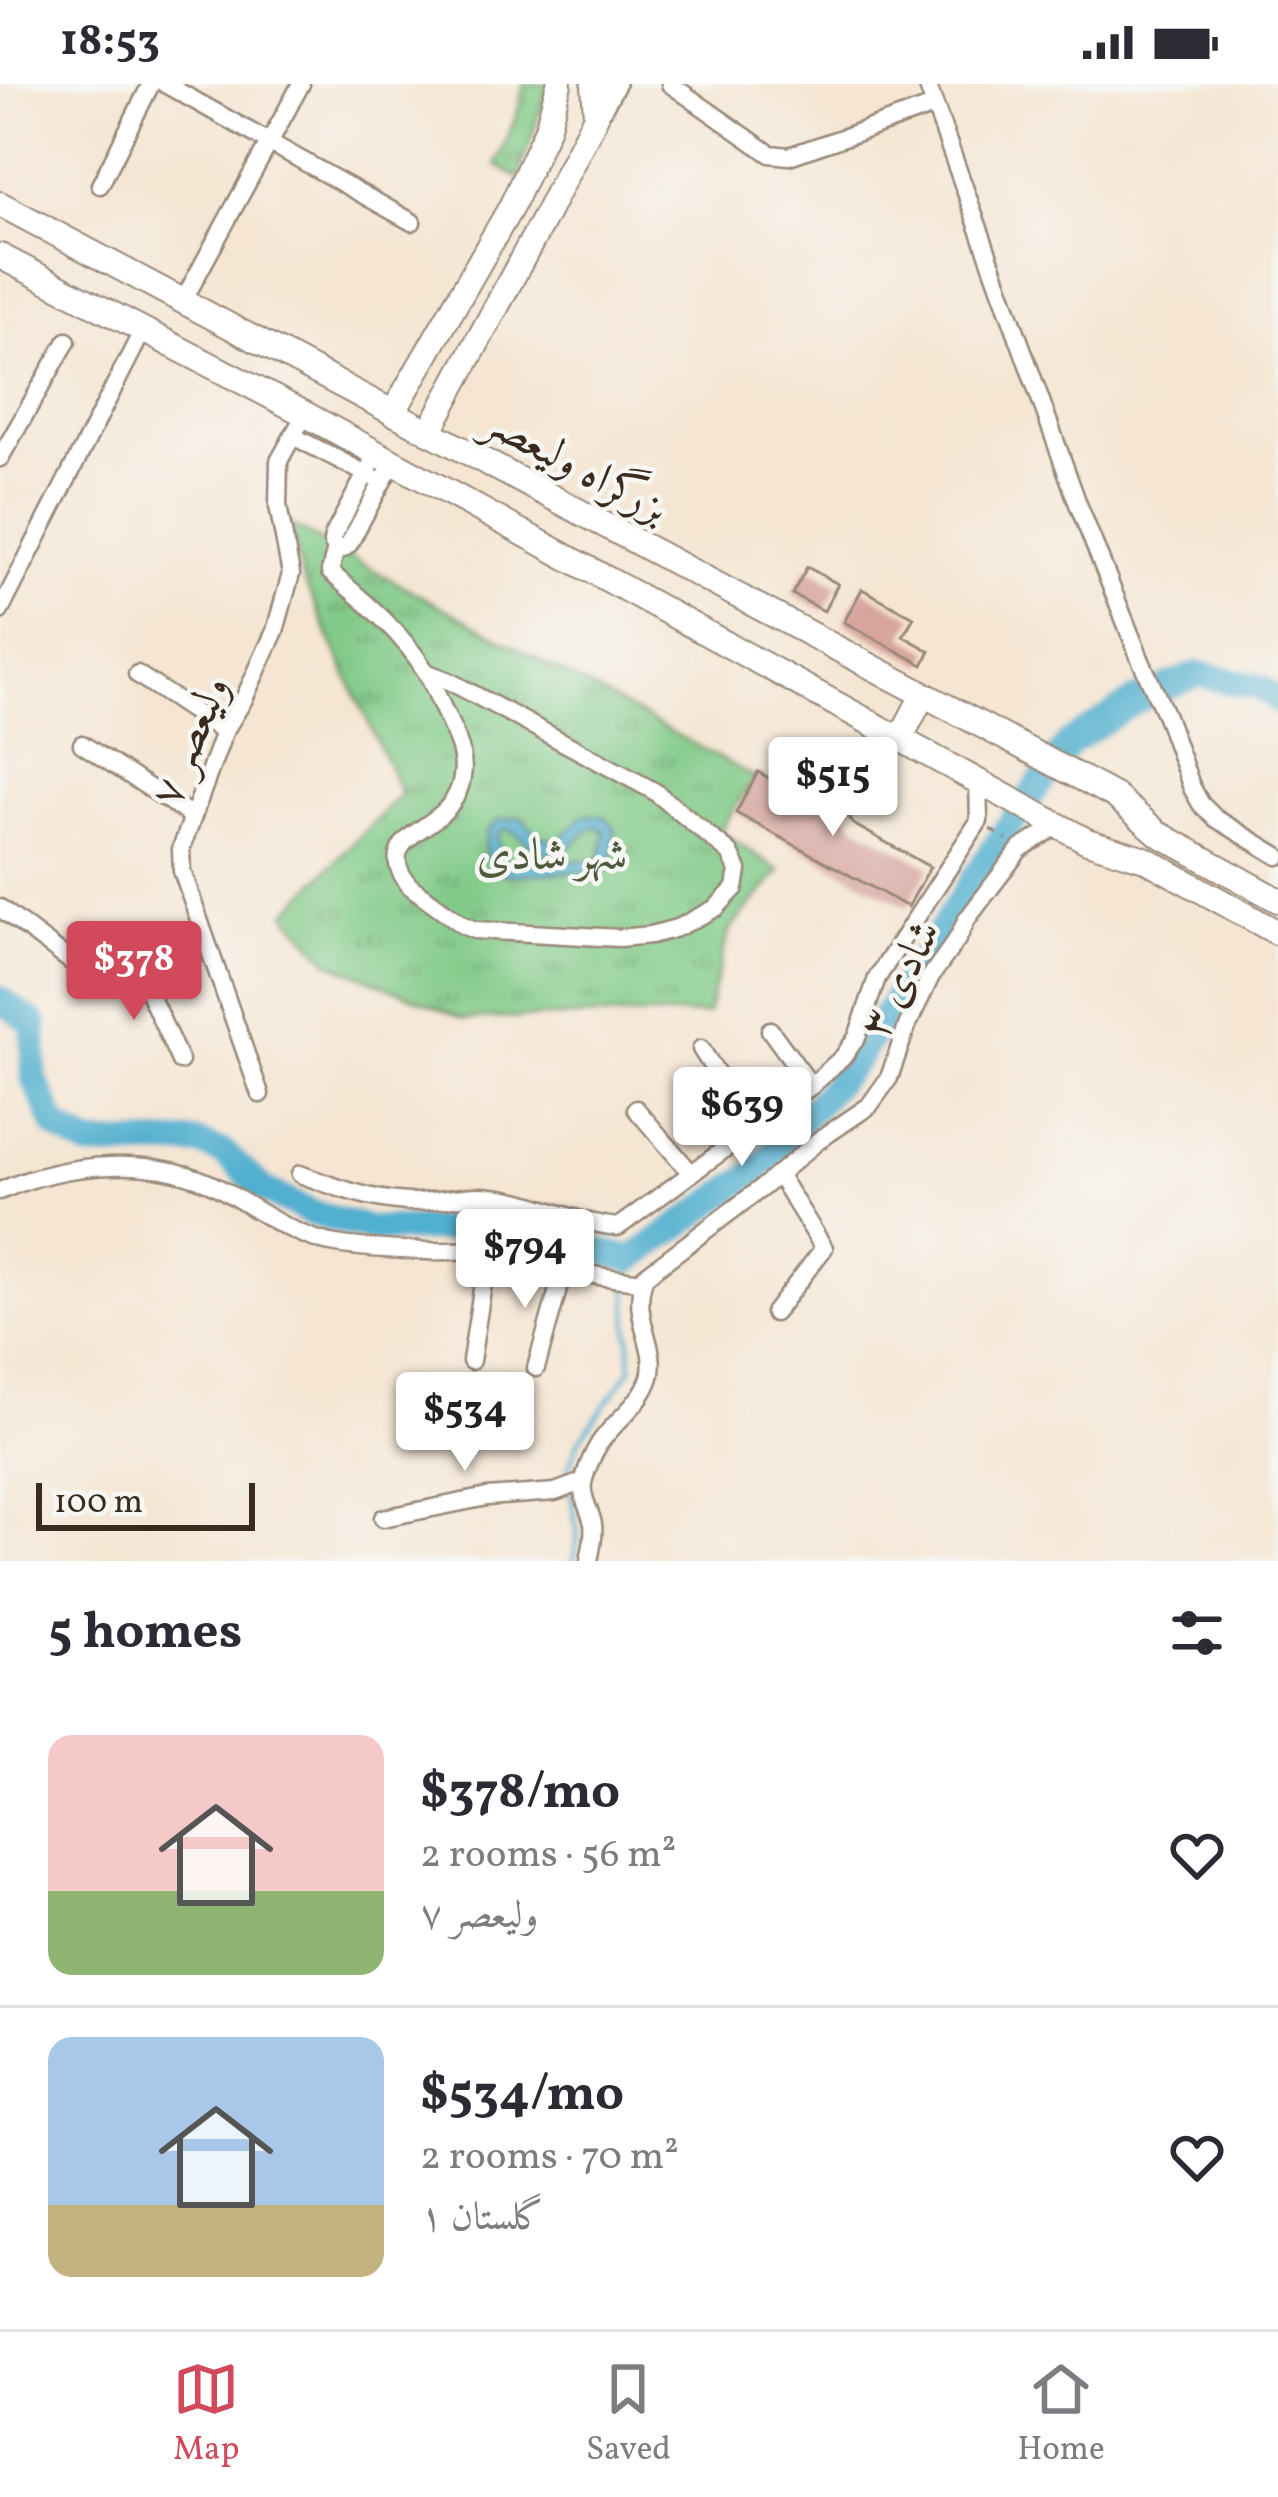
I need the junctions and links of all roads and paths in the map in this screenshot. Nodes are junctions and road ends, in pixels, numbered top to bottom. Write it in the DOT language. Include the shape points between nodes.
graph roads {
  1 [pos="151,84"];
  2 [pos="165,84"];
  3 [pos="301,84"];
  4 [pos="559,84"];
  5 [pos="594,84"];
  6 [pos="614,84"];
  7 [pos="670,84"];
  8 [pos="926,84"];
  9 [pos="934,106"];
  10 [pos="596,116"];
  11 [pos="267,143"];
  12 [pos="540,147"];
  13 [pos="571,165"];
  14 [pos="100,185"];
  15 [pos="0,204"];
  16 [pos="412,222"];
  17 [pos="499,231"];
  18 [pos="529,246"];
  19 [pos="0,256"];
  20 [pos="182,301"];
  21 [pos="144,328"];
  22 [pos="67,341"];
  23 [pos="393,413"];
  24 [pos="299,425"];
  25 [pos="429,432"];
  26 [pos="0,458"];
  27 [pos="379,468"];
  28 [pos="0,611"];
  29 [pos="426,672"];
  30 [pos="136,674"];
  31 [pos="923,694"];
  32 [pos="224,732"];
  33 [pos="900,739"];
  34 [pos="82,745"];
  35 [pos="983,784"];
  36 [pos="192,815"];
  37 [pos="979,821"];
  38 [pos="1055,824"];
  39 [pos="1020,849"];
  40 [pos="1278,856"];
  41 [pos="1278,900"];
  42 [pos="0,908"];
  43 [pos="200,928"];
  44 [pos="1278,933"];
  45 [pos="136,964"];
  46 [pos="770,1030"];
  47 [pos="701,1048"];
  48 [pos="180,1061"];
  49 [pos="811,1086"];
  50 [pos="260,1094"];
  51 [pos="636,1109"];
  52 [pos="753,1129"];
  53 [pos="691,1173"];
  54 [pos="300,1174"];
  55 [pos="778,1174"];
  56 [pos="0,1191"];
  57 [pos="488,1251"];
  58 [pos="564,1268"];
  59 [pos="643,1282"];
  60 [pos="774,1313"];
  61 [pos="471,1361"];
  62 [pos="536,1368"];
  63 [pos="582,1482"];
  64 [pos="383,1518"];
  65 [pos="589,1561"];
  1 -- 14 [label="street"];
  2 -- 11 [label="street"];
  3 -- 11 [label="street"];
  4 -- 12 [label="highway"];
  5 -- 10 [label="highway"];
  6 -- 10 [label="main road"];
  7 -- 9 [label="street" via="770,154 789,156"];
  8 -- 9 [label="street"];
  9 -- 40 [label="street" via="1078,504 1192,788 1215,818"];
  10 -- 13 [label="highway"];
  11 -- 16 [label="street"];
  11 -- 20 [label="street"];
  12 -- 13 [label="highway"];
  12 -- 17 [label="highway"];
  13 -- 18 [label="highway"];
  15 -- 20 [label="highway, بزرگراه ولیعصر"];
  17 -- 18 [label="highway"];
  17 -- 23 [label="highway"];
  18 -- 25 [label="highway"];
  19 -- 21 [label="highway, بزرگراه ولیعصر"];
  20 -- 23 [label="highway, بزرگراه ولیعصر"];
  21 -- 24 [label="highway, بزرگراه ولیعصر"];
  21 -- 28 [label="street"];
  22 -- 26 [label="street"];
  23 -- 25 [label="highway, بزرگراه ولیعصر"];
  24 -- 27 [label="highway, بزرگراه ولیعصر"];
  24 -- 32 [label="street, ولیعصر ۷" via="279,461 291,574 275,631"];
  25 -- 31 [label="highway, بزرگراه ولیعصر"];
  27 -- 29 [label="street" via="333,536 330,572"];
  27 -- 33 [label="highway, بزرگراه ولیعصر"];
  29 -- 29 [label="street" via="460,748 462,778 448,808 405,840 400,872 463,925 635,937 689,922 732,894 734,858 654,791"];
  30 -- 32 [label="street"];
  31 -- 33 [label="highway"];
  31 -- 41 [label="highway, بزرگراه ولیعصر" via="1114,796 1159,834"];
  32 -- 36 [label="street, ولیعصر ۷"];
  33 -- 35 [label="highway, بزرگراه ولیعصر"];
  34 -- 36 [label="street"];
  35 -- 37 [label="street"];
  35 -- 38 [label="highway, بزرگراه ولیعصر"];
  36 -- 43 [label="street, ولیعصر ۷" via="182,871"];
  37 -- 39 [label="path"];
  37 -- 49 [label="street" via="877,978 856,1037"];
  38 -- 39 [label="street, شادی ۳"];
  38 -- 44 [label="highway, بزرگراه ولیعصر" via="1145,859"];
  39 -- 55 [label="street, شادی ۳" via="931,976 869,1106"];
  42 -- 45 [label="street" via="101,984"];
  43 -- 45 [label="street"];
  43 -- 50 [label="street, ولیعصر ۷"];
  45 -- 48 [label="street"];
  46 -- 49 [label="street"];
  47 -- 52 [label="street"];
  49 -- 52 [label="street"];
  51 -- 53 [label="street"];
  52 -- 53 [label="street"];
  53 -- 54 [label="street" via="618,1227 488,1196 407,1202"];
  55 -- 59 [label="street, شادی ۳"];
  55 -- 60 [label="street" via="824,1248"];
  56 -- 57 [label="street" via="68,1169 157,1168 218,1187 315,1239"];
  57 -- 58 [label="street"];
  57 -- 61 [label="street"];
  58 -- 59 [label="street"];
  58 -- 62 [label="street"];
  59 -- 63 [label="street" via="650,1378 598,1445"];
  63 -- 64 [label="street"];
  63 -- 65 [label="street" via="594,1528"];
}
